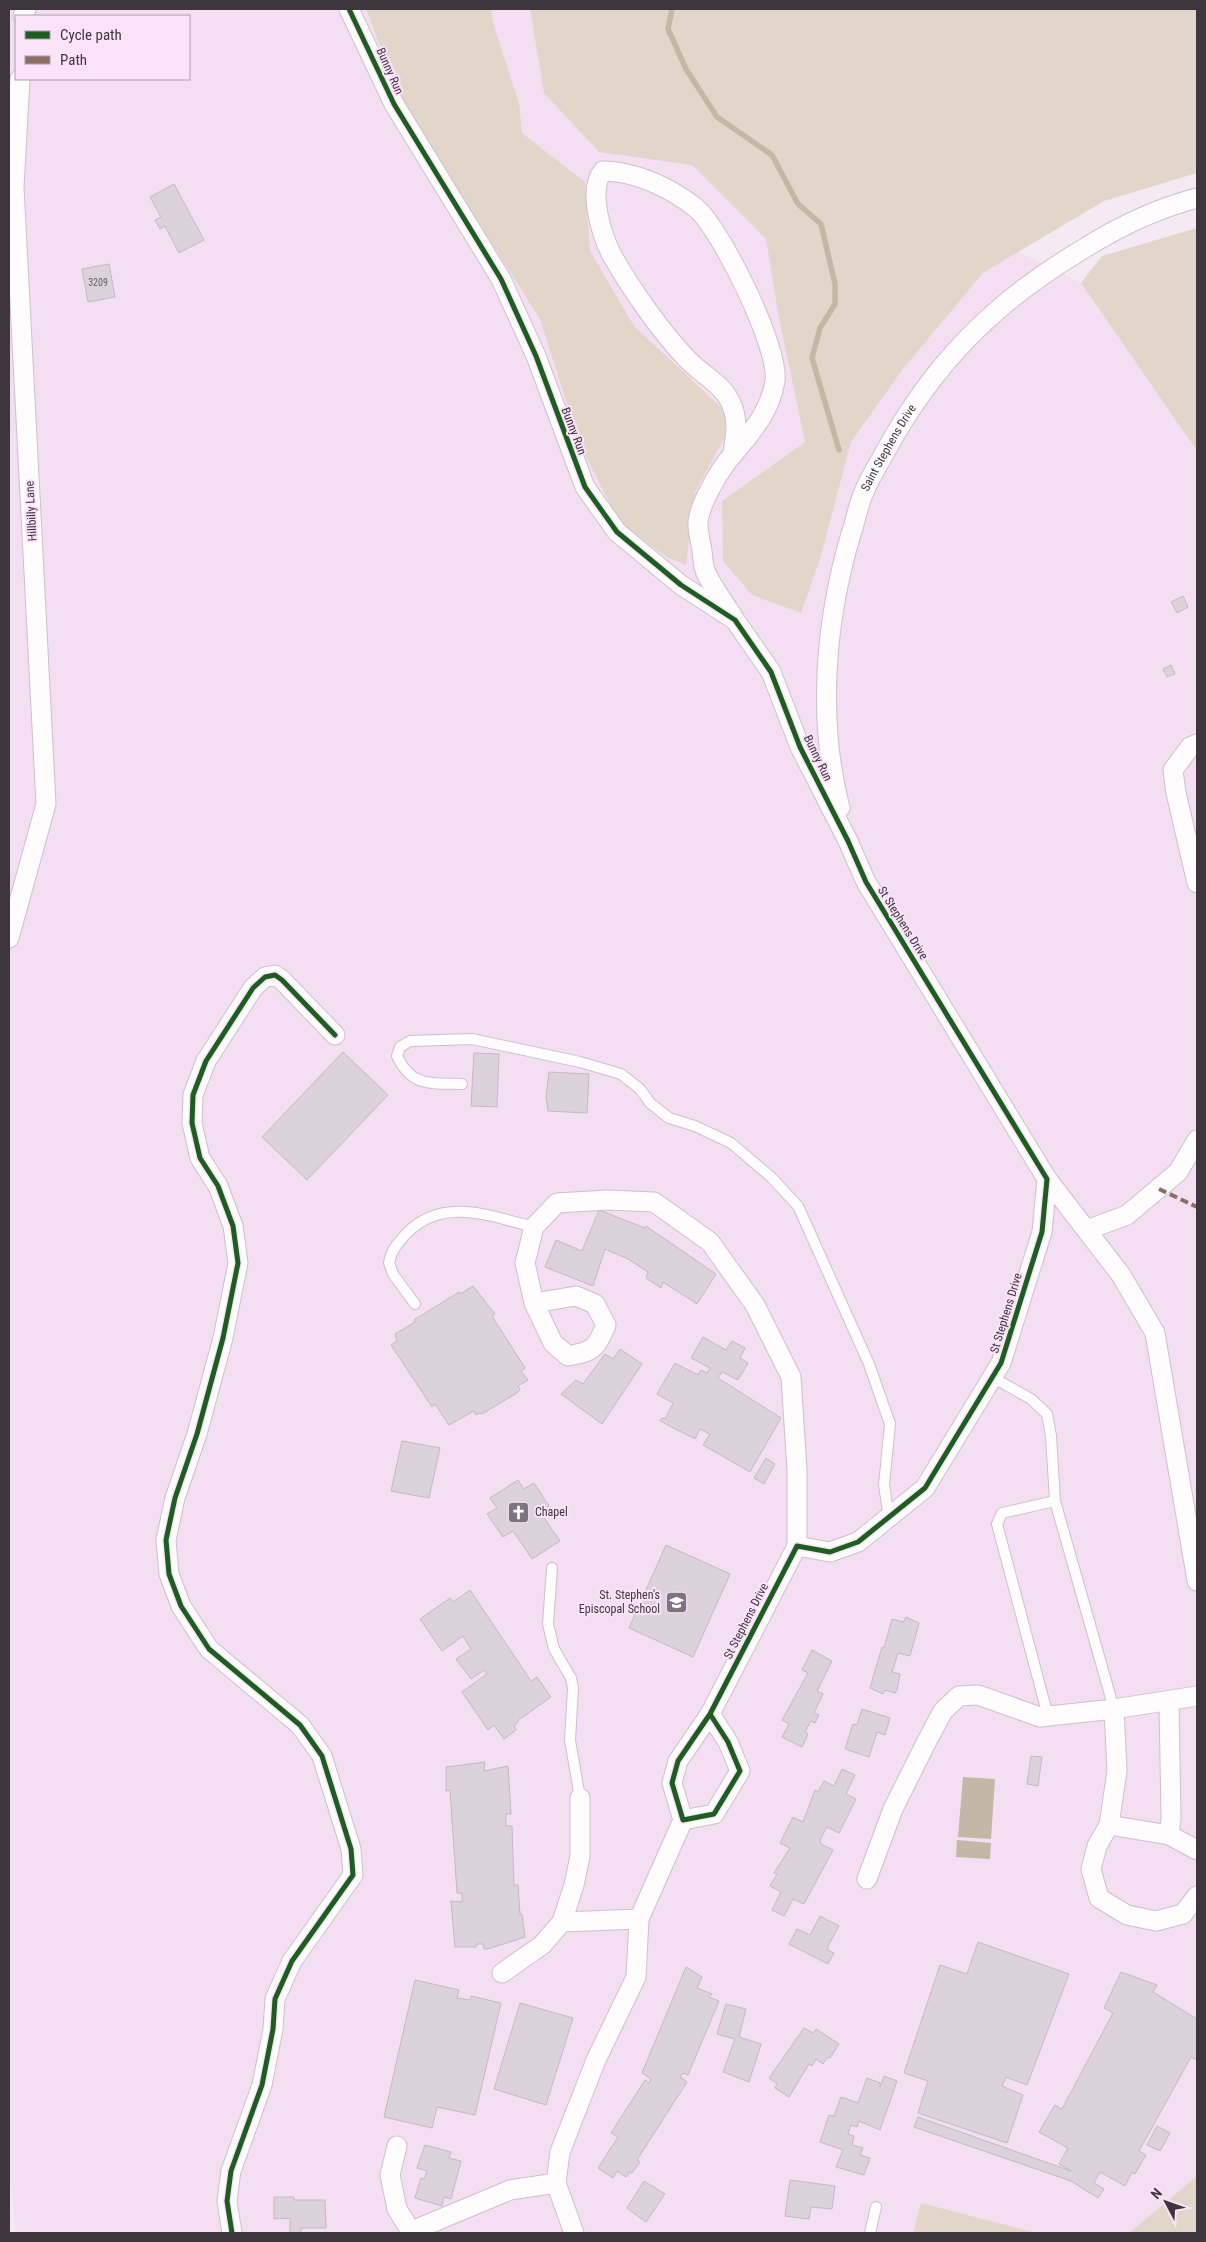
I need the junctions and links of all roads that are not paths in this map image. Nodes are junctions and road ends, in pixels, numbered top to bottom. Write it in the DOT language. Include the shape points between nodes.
graph roads {
  1 [pos="349,9"];
  2 [pos="20,80"];
  3 [pos="1197,198"];
  4 [pos="733,453"];
  5 [pos="735,620"];
  6 [pos="1197,744"];
  7 [pos="848,841"];
  8 [pos="1197,883"];
  9 [pos="9,938"];
  10 [pos="335,1035"];
  11 [pos="462,1084"];
  12 [pos="1197,1140"];
  13 [pos="1047,1179"];
  14 [pos="534,1227"];
  15 [pos="1087,1230"];
  16 [pos="415,1304"];
  17 [pos="534,1304"];
  18 [pos="992,1377"];
  19 [pos="1055,1501"];
  20 [pos="889,1518"];
  21 [pos="797,1546"];
  22 [pos="552,1568"];
  23 [pos="1197,1582"];
  24 [pos="1197,1696"];
  25 [pos="1169,1702"];
  26 [pos="1114,1710"];
  27 [pos="710,1714"];
  28 [pos="1048,1716"];
  29 [pos="580,1798"];
  30 [pos="683,1820"];
  31 [pos="1109,1825"];
  32 [pos="1169,1834"];
  33 [pos="1197,1850"];
  34 [pos="867,1879"];
  35 [pos="1197,1896"];
  36 [pos="640,1919"];
  37 [pos="562,1922"];
  38 [pos="502,1972"];
  39 [pos="396,2146"];
  40 [pos="556,2183"];
  41 [pos="876,2207"];
  42 [pos="412,2232"];
  43 [pos="232,2233"];
  44 [pos="574,2233"];
  45 [pos="870,2233"];
  1 -- 5 [label="street, Bunny Run" via="394,104 501,279 536,356 585,487 617,532 681,585"];
  2 -- 9 [label="street, Hillbilly Lane" via="14,187 46,804"];
  3 -- 7 [label="street, Saint Stephens Drive" via="1120,226 1043,273 990,314 938,371 900,425 864,492 842,566 826,657 828,743 833,782"];
  4 -- 4 [label="street" via="756,429 770,403 776,378 769,346 753,304 722,242 697,209 660,185 618,171 603,171 597,178 597,212 612,256 687,360 718,385 730,401 737,422"];
  4 -- 5 [label="street" via="713,482 698,521 705,572"];
  5 -- 7 [label="street, Bunny Run" via="772,672 800,747"];
  6 -- 8 [label="street" via="1190,747 1173,770"];
  7 -- 13 [label="street, St Stephens Drive" via="866,882"];
  10 -- 43 [label="street" via="282,980 275,975 265,977 253,988 206,1061 192,1095 192,1123 200,1158 218,1186 233,1226 238,1263 198,1434 175,1498 166,1540 169,1574 181,1606 208,1649 300,1725 322,1756 351,1849 353,1875 292,1961 275,1999 273,2029 262,2085 230,2171 227,2202"];
  11 -- 20 [label="lane" via="416,1080 402,1067 397,1056 400,1047 410,1041 472,1039 621,1074 668,1118 695,1126 731,1143 771,1178 798,1206 869,1364 890,1424 884,1485"];
  12 -- 15 [label="street" via="1178,1172 1127,1215"];
  13 -- 15 [label="street"];
  13 -- 18 [label="street, St Stephens Drive" via="1042,1232 1001,1363"];
  14 -- 16 [label="lane" via="457,1210 433,1214 415,1224 395,1245 389,1263 393,1274"];
  14 -- 17 [label="street" via="525,1263"];
  14 -- 21 [label="street" via="557,1203 654,1202 710,1242 755,1305 790,1377 797,1470"];
  15 -- 23 [label="street" via="1121,1275 1155,1334"];
  18 -- 19 [label="lane" via="1031,1399 1047,1414"];
  18 -- 20 [label="street, St Stephens Drive" via="925,1488"];
  19 -- 26 [label="lane"];
  19 -- 28 [label="lane" via="1002,1513 997,1524"];
  20 -- 21 [label="street, St Stephens Drive" via="858,1542 830,1552"];
  21 -- 27 [label="street, St Stephens Drive"];
  22 -- 29 [label="lane" via="548,1624 554,1649 572,1683 570,1740"];
  24 -- 25 [label="street"];
  25 -- 26 [label="street"];
  25 -- 32 [label="street"];
  26 -- 28 [label="street"];
  26 -- 31 [label="street" via="1117,1771"];
  27 -- 30 [label="street, St Stephens Drive" via="678,1761 672,1782"];
  27 -- 30 [label="street" via="728,1742 740,1771 714,1814"];
  28 -- 34 [label="street" via="1040,1717 978,1694 959,1696 943,1711 928,1739 893,1809"];
  29 -- 37 [label="street" via="580,1856"];
  30 -- 36 [label="street"];
  31 -- 32 [label="street"];
  31 -- 35 [label="street" via="1097,1846 1091,1870 1099,1898 1127,1915 1156,1921 1183,1914"];
  32 -- 33 [label="street"];
  36 -- 37 [label="street"];
  36 -- 40 [label="street" via="636,1977 596,2060 560,2152"];
  37 -- 38 [label="street" via="542,1945"];
  39 -- 42 [label="street" via="390,2175 397,2209"];
  40 -- 42 [label="street" via="510,2190"];
  40 -- 44 [label="street"];
  41 -- 45 [label="lane"];
}
